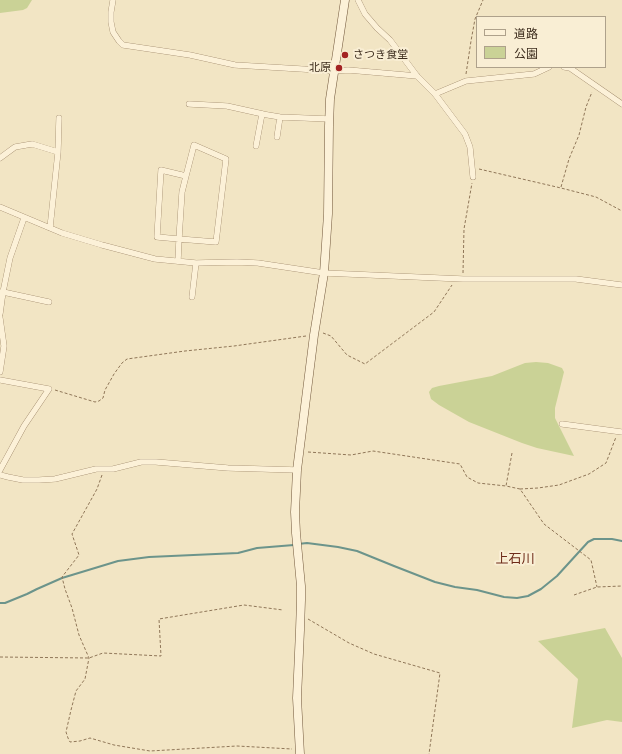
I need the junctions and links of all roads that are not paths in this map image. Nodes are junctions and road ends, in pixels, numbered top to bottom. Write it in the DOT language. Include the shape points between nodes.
graph roads {
  1 [pos="113,0"];
  2 [pos="345,0"];
  3 [pos="358,0"];
  4 [pos="547,68"];
  5 [pos="570,68"];
  6 [pos="334,71"];
  7 [pos="418,76"];
  8 [pos="435,94"];
  9 [pos="189,104"];
  10 [pos="622,104"];
  11 [pos="263,114"];
  12 [pos="280,117"];
  13 [pos="59,118"];
  14 [pos="329,119"];
  15 [pos="277,137"];
  16 [pos="256,146"];
  17 [pos="58,152"];
  18 [pos="0,158"];
  19 [pos="186,176"];
  20 [pos="473,177"];
  21 [pos="0,207"];
  22 [pos="24,218"];
  23 [pos="50,228"];
  24 [pos="180,239"];
  25 [pos="178,261"];
  26 [pos="196,263"];
  27 [pos="324,273"];
  28 [pos="622,285"];
  29 [pos="2,292"];
  30 [pos="192,297"];
  31 [pos="49,302"];
  32 [pos="0,314"];
  33 [pos="0,318"];
  34 [pos="0,372"];
  35 [pos="0,380"];
  36 [pos="562,424"];
  37 [pos="620,431"];
  38 [pos="0,470"];
  39 [pos="297,470"];
  40 [pos="0,475"];
  41 [pos="300,752"];
  1 -- 6 [label="street" via="111,22 123,45 235,65"];
  2 -- 6 [label="street"];
  3 -- 7 [label="street" via="365,14 390,40"];
  4 -- 8 [label="street" via="534,74 466,81"];
  5 -- 10 [label="street"];
  6 -- 7 [label="street"];
  6 -- 14 [label="street"];
  7 -- 8 [label="street"];
  8 -- 20 [label="street" via="465,134 470,147"];
  9 -- 11 [label="street" via="227,106"];
  11 -- 12 [label="street"];
  11 -- 16 [label="street"];
  12 -- 14 [label="street"];
  12 -- 15 [label="street"];
  13 -- 17 [label="street"];
  14 -- 27 [label="street"];
  17 -- 18 [label="street" via="32,144 15,147"];
  17 -- 23 [label="street"];
  19 -- 24 [label="street" via="182,192"];
  19 -- 24 [label="street" via="161,170 158,237"];
  19 -- 24 [label="street" via="194,145 226,159 216,242"];
  21 -- 22 [label="street"];
  22 -- 23 [label="street"];
  22 -- 29 [label="street" via="10,258"];
  23 -- 25 [label="street" via="155,259"];
  24 -- 25 [label="street"];
  25 -- 26 [label="street"];
  26 -- 27 [label="street" via="258,263"];
  26 -- 30 [label="street"];
  27 -- 28 [label="street" via="456,279 576,279"];
  27 -- 39 [label="street"];
  29 -- 31 [label="street"];
  29 -- 32 [label="street"];
  33 -- 34 [label="street" via="4,346"];
  35 -- 38 [label="street" via="49,389 24,426"];
  36 -- 37 [label="street"];
  39 -- 40 [label="street" via="141,462 55,479 23,480"];
  39 -- 41 [label="street" via="295,512 301,586 297,698"];
}
